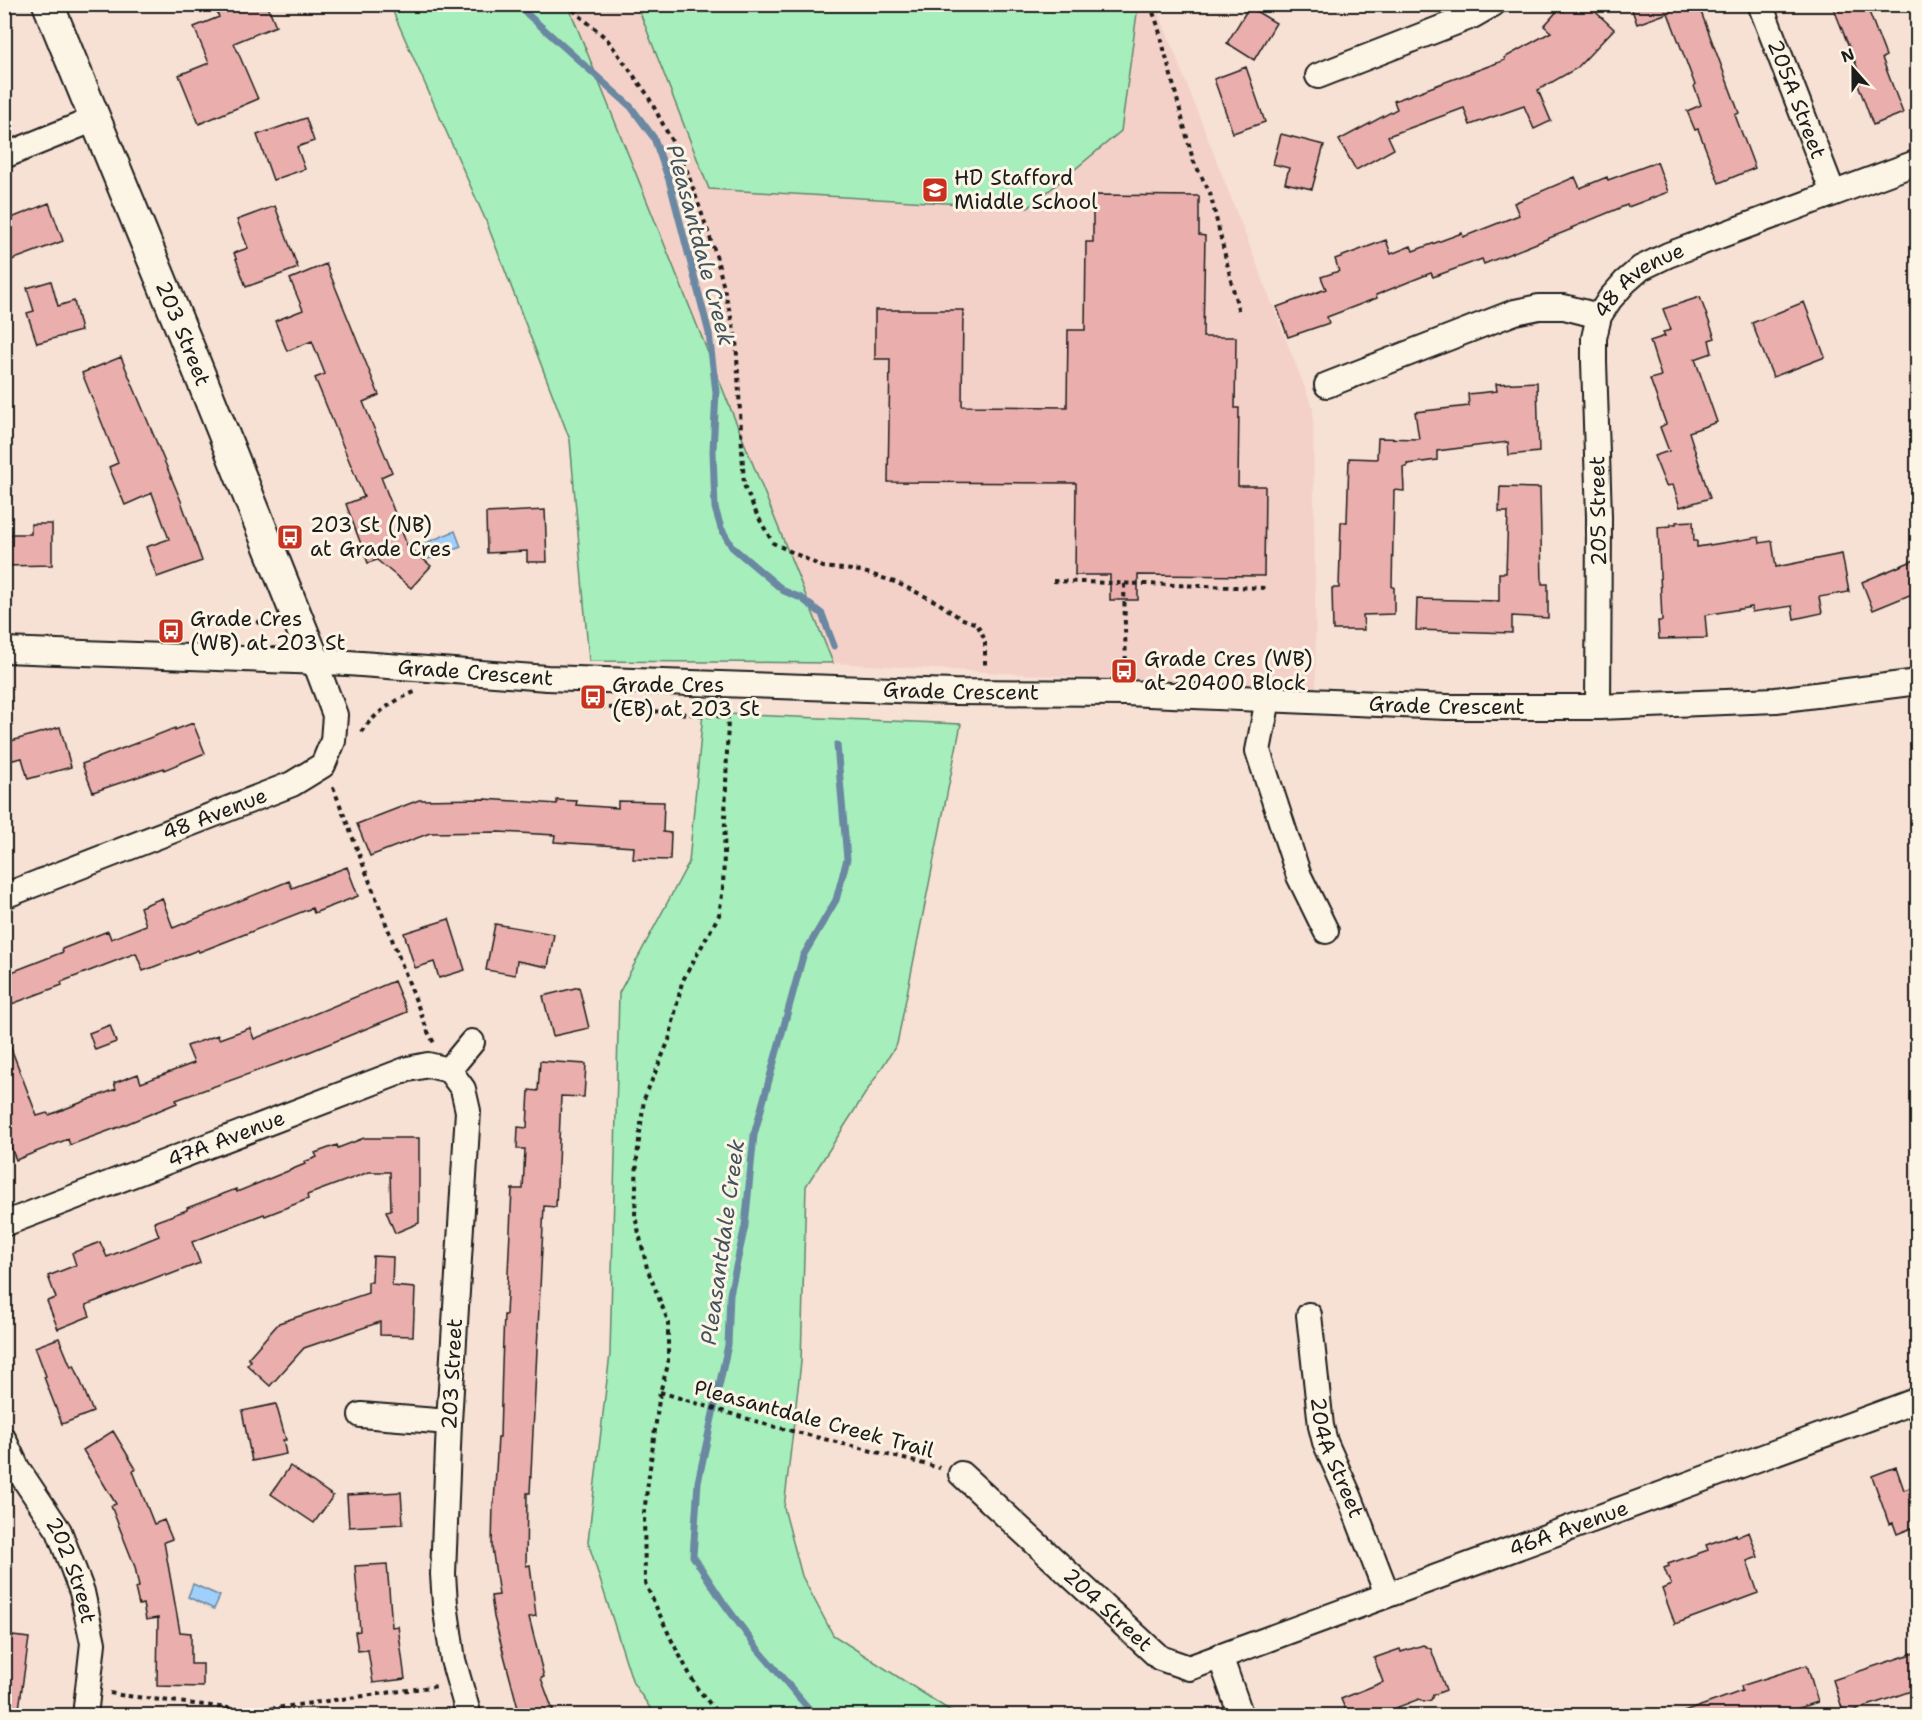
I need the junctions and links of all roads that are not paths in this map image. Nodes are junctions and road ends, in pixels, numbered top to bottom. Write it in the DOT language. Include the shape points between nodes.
graph roads {
  1 [pos="48,4"];
  2 [pos="1493,4"];
  3 [pos="1760,4"];
  4 [pos="1318,76"];
  5 [pos="95,119"];
  6 [pos="4,156"];
  7 [pos="1917,162"];
  8 [pos="1833,194"];
  9 [pos="1599,316"];
  10 [pos="1328,386"];
  11 [pos="4,650"];
  12 [pos="315,663"];
  13 [pos="1917,682"];
  14 [pos="1268,699"];
  15 [pos="1598,707"];
  16 [pos="4,896"];
  17 [pos="1326,931"];
  18 [pos="472,1042"];
  19 [pos="449,1070"];
  20 [pos="4,1224"];
  21 [pos="1308,1315"];
  22 [pos="1917,1400"];
  23 [pos="361,1415"];
  24 [pos="449,1422"];
  25 [pos="4,1440"];
  26 [pos="961,1474"];
  27 [pos="1387,1594"];
  28 [pos="1220,1656"];
  29 [pos="85,1716"];
  30 [pos="469,1716"];
  31 [pos="1241,1716"];
  1 -- 5 [label="main road, 203 Street"];
  2 -- 4 [label="street" via="1472,16"];
  3 -- 8 [label="street, 205A Street"];
  5 -- 6 [label="street"];
  5 -- 12 [label="main road, 203 Street"];
  7 -- 8 [label="street, 48 Avenue"];
  8 -- 9 [label="street, 48 Avenue" via="1641,268"];
  9 -- 10 [label="street, 48 Avenue" via="1564,308 1539,307 1515,312"];
  9 -- 15 [label="street, 205 Street" via="1594,338"];
  11 -- 12 [label="street, Grade Crescent"];
  12 -- 14 [label="street, Grade Crescent" via="729,685"];
  12 -- 16 [label="street, 48 Avenue" via="335,715 333,741 323,765 292,784"];
  13 -- 15 [label="street, Grade Crescent" via="1776,700"];
  14 -- 15 [label="street, Grade Crescent"];
  14 -- 17 [label="street" via="1258,752 1299,876"];
  18 -- 19 [label="street"];
  19 -- 20 [label="street, 47A Avenue" via="428,1065 408,1069"];
  19 -- 24 [label="street, 203 Street" via="463,1089 468,1111"];
  21 -- 27 [label="street, 204A Street" via="1325,1442"];
  22 -- 27 [label="street, 46A Avenue"];
  23 -- 24 [label="street"];
  24 -- 30 [label="street, 203 Street" via="445,1604 453,1660"];
  25 -- 29 [label="street, 202 Street" via="17,1468 59,1531 82,1592 93,1643"];
  26 -- 28 [label="street, 204 Street" via="1160,1658 1189,1668"];
  27 -- 28 [label="street, 46A Avenue"];
  28 -- 31 [label="street"];
}
